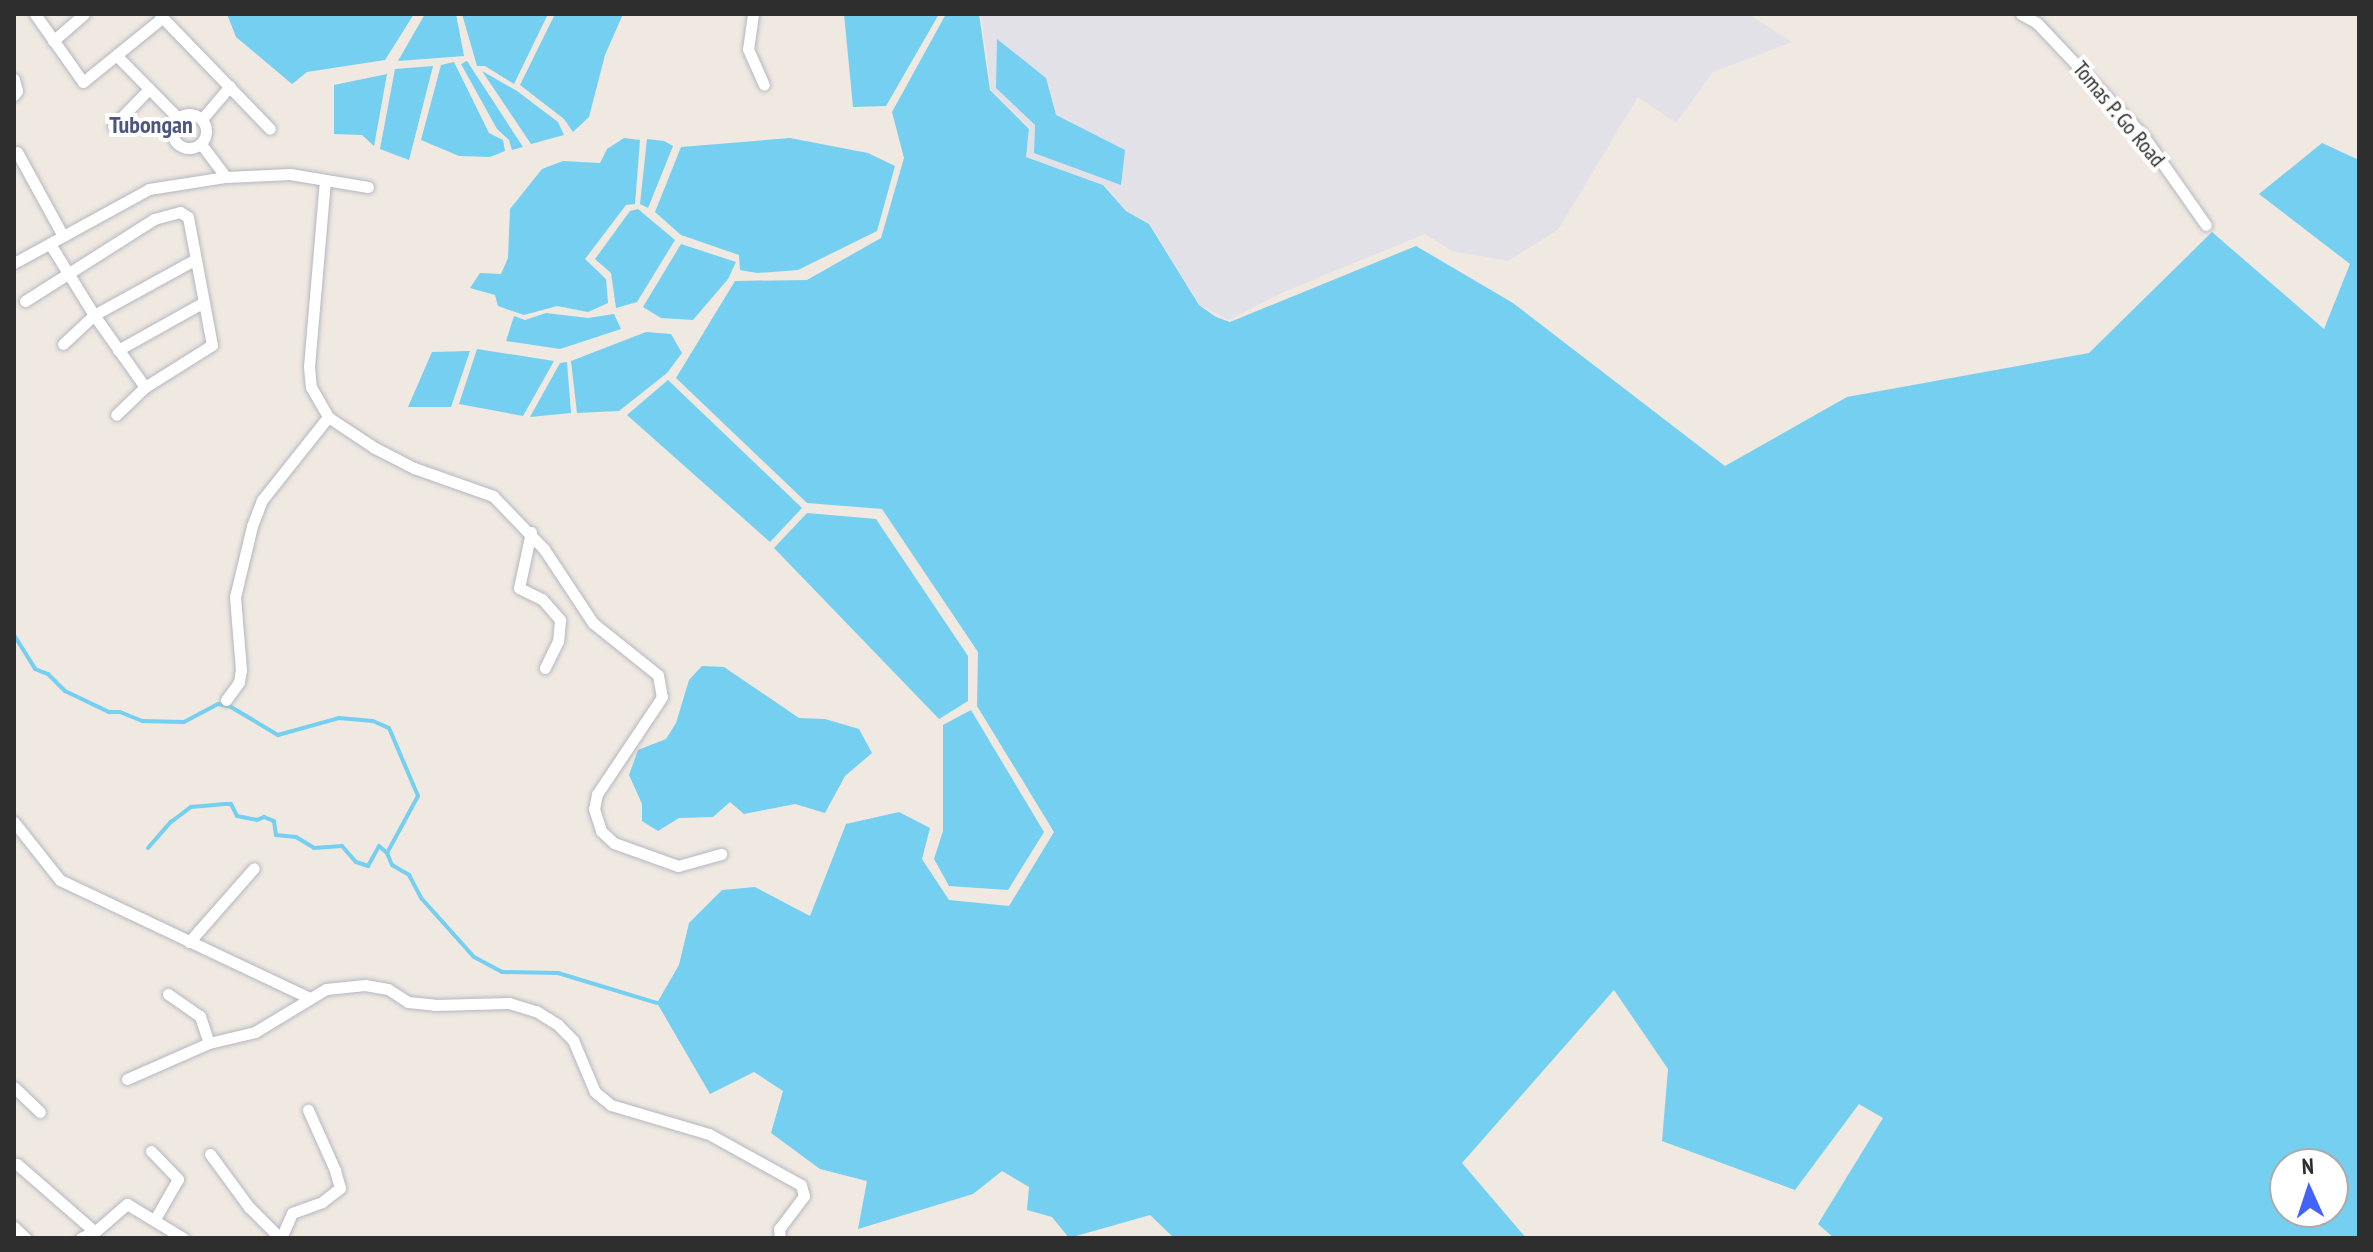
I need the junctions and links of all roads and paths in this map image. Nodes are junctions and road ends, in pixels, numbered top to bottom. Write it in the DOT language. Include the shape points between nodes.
graph roads {
  1 [pos="35,14"];
  2 [pos="84,14"];
  3 [pos="753,14"];
  4 [pos="2021,14"];
  5 [pos="161,16"];
  6 [pos="53,41"];
  7 [pos="118,57"];
  8 [pos="14,79"];
  9 [pos="764,85"];
  10 [pos="230,86"];
  11 [pos="149,89"];
  12 [pos="14,95"];
  13 [pos="177,117"];
  14 [pos="202,119"];
  15 [pos="113,126"];
  16 [pos="270,129"];
  17 [pos="201,144"];
  18 [pos="17,152"];
  19 [pos="226,177"];
  20 [pos="325,180"];
  21 [pos="368,187"];
  22 [pos="2206,225"];
  23 [pos="63,236"];
  24 [pos="50,244"];
  25 [pos="196,259"];
  26 [pos="14,261"];
  27 [pos="68,271"];
  28 [pos="25,301"];
  29 [pos="204,302"];
  30 [pos="94,315"];
  31 [pos="63,344"];
  32 [pos="118,350"];
  33 [pos="145,387"];
  34 [pos="116,415"];
  35 [pos="328,417"];
  36 [pos="531,532"];
  37 [pos="545,668"];
  38 [pos="226,700"];
  39 [pos="14,822"];
  40 [pos="721,854"];
  41 [pos="254,868"];
  42 [pos="189,942"];
  43 [pos="168,994"];
  44 [pos="310,998"];
  45 [pos="209,1043"];
  46 [pos="127,1079"];
  47 [pos="14,1087"];
  48 [pos="308,1110"];
  49 [pos="40,1112"];
  50 [pos="151,1151"];
  51 [pos="210,1154"];
  52 [pos="17,1164"];
  53 [pos="155,1219"];
  54 [pos="14,1227"];
  55 [pos="95,1232"];
  56 [pos="780,1233"];
  57 [pos="26,1238"];
  58 [pos="81,1238"];
  59 [pos="183,1238"];
  60 [pos="281,1238"];
  61 [pos="765,1238"];
  1 -- 6 [label="street"];
  2 -- 6 [label="street"];
  3 -- 9 [label="street" via="748,49"];
  4 -- 22 [label="street, Tomas P. Go Road" via="2048,34 2142,134"];
  5 -- 7 [label="street"];
  5 -- 10 [label="street"];
  6 -- 7 [label="street" via="86,82"];
  7 -- 11 [label="street"];
  8 -- 12 [label="street"];
  10 -- 14 [label="street"];
  10 -- 16 [label="street"];
  11 -- 13 [label="street"];
  11 -- 15 [label="street"];
  13 -- 14 [label="street" via="194,114"];
  13 -- 17 [label="street" via="171,135 175,143 183,148"];
  14 -- 17 [label="street" via="206,136"];
  17 -- 19 [label="street"];
  18 -- 23 [label="street"];
  19 -- 20 [label="street" via="290,174"];
  19 -- 23 [label="street" via="149,189"];
  20 -- 21 [label="street"];
  20 -- 35 [label="street" via="309,366 311,387"];
  23 -- 24 [label="street"];
  24 -- 26 [label="street"];
  24 -- 27 [label="street"];
  25 -- 27 [label="street" via="188,217 180,212 154,219"];
  25 -- 29 [label="street"];
  25 -- 30 [label="street"];
  27 -- 28 [label="street"];
  27 -- 30 [label="street"];
  29 -- 32 [label="street"];
  29 -- 33 [label="street" via="212,345"];
  30 -- 31 [label="street"];
  30 -- 32 [label="street"];
  32 -- 33 [label="street"];
  33 -- 34 [label="street"];
  35 -- 36 [label="street" via="414,468 493,496"];
  35 -- 38 [label="street" via="281,473 257,513 235,597 241,670"];
  36 -- 37 [label="street" via="519,588 542,599 560,620 558,641"];
  36 -- 40 [label="street" via="593,623 652,668 661,685 662,697 597,794 594,809 601,831 614,843 678,866"];
  39 -- 42 [label="street" via="60,880"];
  41 -- 42 [label="street"];
  42 -- 44 [label="street"];
  43 -- 45 [label="street" via="200,1016"];
  44 -- 45 [label="street" via="255,1032"];
  44 -- 56 [label="street" via="326,989 365,985 388,989 408,1002 509,1003 536,1011 573,1040 595,1092 611,1105 709,1134 801,1185 800,1206"];
  45 -- 46 [label="street"];
  47 -- 49 [label="street"];
  48 -- 60 [label="street" via="340,1188 322,1202 292,1213"];
  50 -- 53 [label="street" via="178,1179"];
  51 -- 60 [label="street" via="249,1207"];
  52 -- 55 [label="street"];
  53 -- 55 [label="street" via="127,1204"];
  53 -- 59 [label="street"];
  54 -- 57 [label="street"];
  55 -- 58 [label="street"];
  56 -- 61 [label="street"];
}
